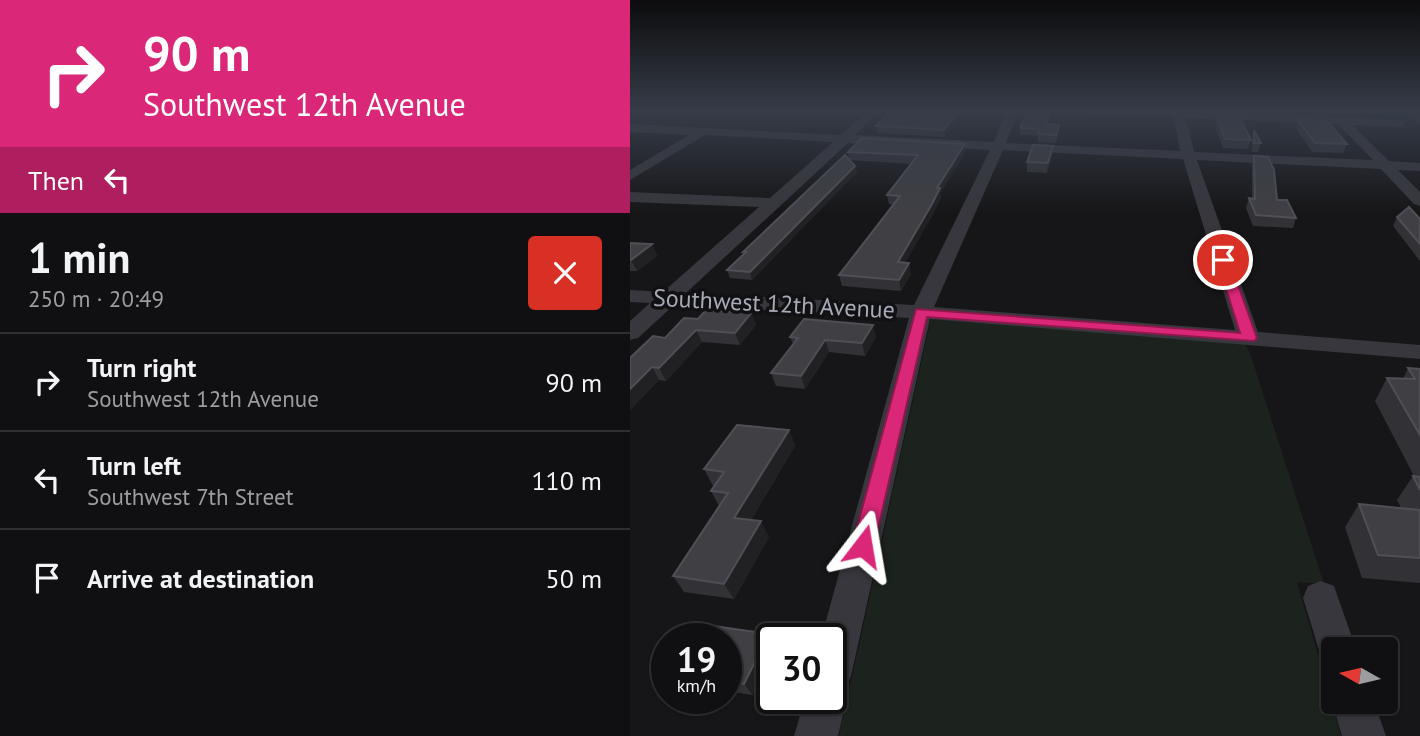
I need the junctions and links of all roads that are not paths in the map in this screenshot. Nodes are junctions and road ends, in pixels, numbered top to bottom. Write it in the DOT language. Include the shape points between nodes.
graph roads {
  1 [pos="681,144"];
  2 [pos="837,144"];
  3 [pos="986,144"];
  4 [pos="1185,144"];
  5 [pos="1364,144"];
  6 [pos="999,145"];
  7 [pos="1188,155"];
  8 [pos="1383,165"];
  9 [pos="1420,167"];
  10 [pos="630,176"];
  11 [pos="630,197"];
  12 [pos="1420,201"];
  13 [pos="774,203"];
  14 [pos="630,296"];
  15 [pos="667,299"];
  16 [pos="921,312"];
  17 [pos="630,333"];
  18 [pos="1249,338"];
  19 [pos="1420,352"];
  20 [pos="1321,598"];
  21 [pos="844,623"];
  22 [pos="1333,637"];
  23 [pos="822,714"];
  24 [pos="1357,714"];
  25 [pos="816,736"];
  26 [pos="1364,736"];
  1 -- 10 [label="street"];
  2 -- 13 [label="street"];
  3 -- 6 [label="street"];
  4 -- 7 [label="street"];
  5 -- 8 [label="street"];
  6 -- 7 [label="street"];
  6 -- 16 [label="street"];
  7 -- 8 [label="street"];
  7 -- 18 [label="street"];
  8 -- 9 [label="street"];
  8 -- 12 [label="street"];
  11 -- 13 [label="street"];
  13 -- 15 [label="street"];
  14 -- 15 [label="street, Southwest 12th Avenue"];
  15 -- 16 [label="street, Southwest 12th Avenue"];
  15 -- 17 [label="street"];
  16 -- 18 [label="street, Southwest 12th Avenue"];
  16 -- 21 [label="street"];
  18 -- 19 [label="street, Southwest 12th Avenue"];
  20 -- 22 [label="street"];
  23 -- 25 [label="street"];
  24 -- 26 [label="street"];
}
